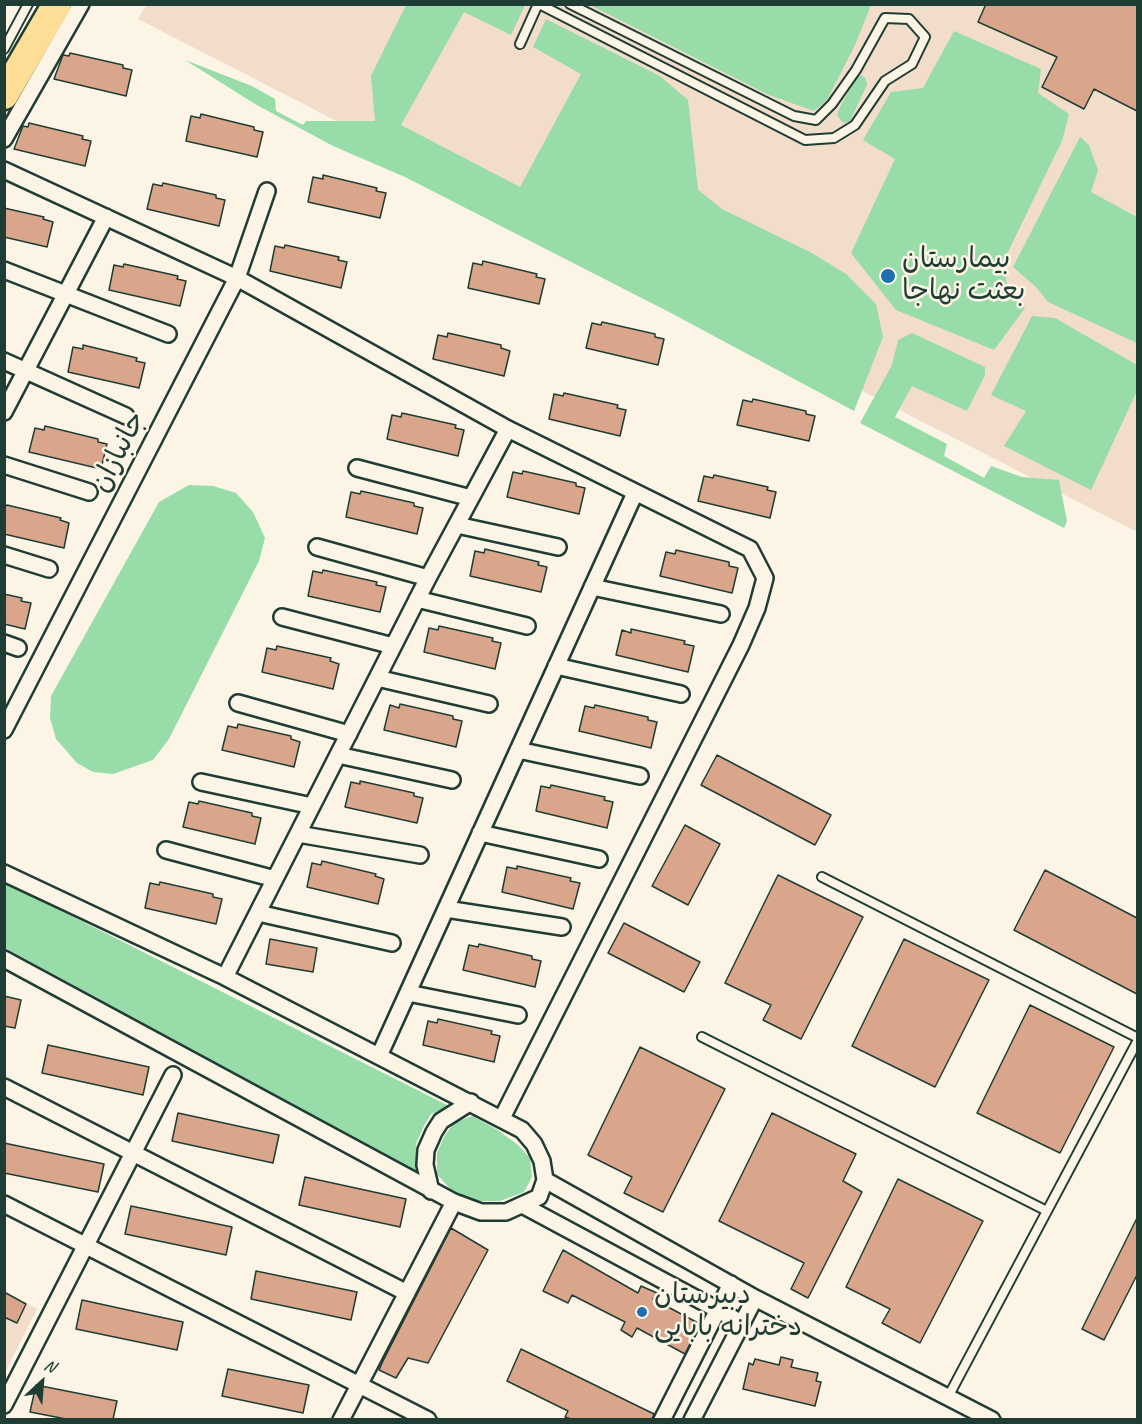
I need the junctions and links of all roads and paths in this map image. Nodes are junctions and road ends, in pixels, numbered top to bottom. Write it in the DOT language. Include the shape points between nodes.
graph roads {
  1 [pos="28,4"];
  2 [pos="57,4"];
  3 [pos="81,4"];
  4 [pos="539,4"];
  5 [pos="570,4"];
  6 [pos="520,44"];
  7 [pos="4,49"];
  8 [pos="4,95"];
  9 [pos="4,139"];
  10 [pos="4,170"];
  11 [pos="267,191"];
  12 [pos="106,217"];
  13 [pos="4,270"];
  14 [pos="237,278"];
  15 [pos="66,294"];
  16 [pos="168,334"];
  17 [pos="4,361"];
  18 [pos="27,369"];
  19 [pos="4,411"];
  20 [pos="126,416"];
  21 [pos="508,429"];
  22 [pos="4,465"];
  23 [pos="357,468"];
  24 [pos="89,492"];
  25 [pos="635,493"];
  26 [pos="471,498"];
  27 [pos="456,525"];
  28 [pos="317,547"];
  29 [pos="558,547"];
  30 [pos="4,555"];
  31 [pos="49,569"];
  32 [pos="428,578"];
  33 [pos="592,587"];
  34 [pos="417,599"];
  35 [pos="721,614"];
  36 [pos="282,617"];
  37 [pos="527,626"];
  38 [pos="393,646"];
  39 [pos="556,666"];
  40 [pos="377,678"];
  41 [pos="681,694"];
  42 [pos="238,703"];
  43 [pos="489,704"];
  44 [pos="4,730"];
  45 [pos="349,734"];
  46 [pos="518,750"];
  47 [pos="338,755"];
  48 [pos="640,776"];
  49 [pos="452,780"];
  50 [pos="201,782"];
  51 [pos="312,806"];
  52 [pos="480,833"];
  53 [pos="298,834"];
  54 [pos="166,850"];
  55 [pos="420,855"];
  56 [pos="599,859"];
  57 [pos="4,873"];
  58 [pos="822,877"];
  59 [pos="275,879"];
  60 [pos="446,909"];
  61 [pos="258,913"];
  62 [pos="562,927"];
  63 [pos="392,943"];
  64 [pos="4,960"];
  65 [pos="225,978"];
  66 [pos="408,993"];
  67 [pos="518,1015"];
  68 [pos="702,1036"];
  69 [pos="1137,1039"];
  70 [pos="379,1056"];
  71 [pos="173,1075"];
  72 [pos="4,1088"];
  73 [pos="471,1102"];
  74 [pos="502,1118"];
  75 [pos="133,1153"];
  76 [pos="545,1180"];
  77 [pos="431,1191"];
  78 [pos="454,1202"];
  79 [pos="4,1204"];
  80 [pos="524,1206"];
  81 [pos="1047,1211"];
  82 [pos="86,1245"];
  83 [pos="731,1284"];
  84 [pos="407,1293"];
  85 [pos="755,1298"];
  86 [pos="718,1310"];
  87 [pos="741,1323"];
  88 [pos="359,1385"];
  89 [pos="948,1397"];
  90 [pos="4,1405"];
  91 [pos="341,1419"];
  92 [pos="428,1419"];
  93 [pos="662,1419"];
  94 [pos="692,1419"];
  95 [pos="992,1419"];
  1 -- 7 [label="lane"];
  2 -- 8 [label="highway"];
  3 -- 9 [label="street"];
  4 -- 5 [label="lane" via="805,140 834,138 855,125 885,81 912,64 925,37 909,19 885,18 856,70 816,120 794,116"];
  4 -- 6 [label="lane"];
  10 -- 12 [label="street"];
  11 -- 14 [label="street, جانبازان"];
  12 -- 14 [label="street"];
  12 -- 15 [label="street"];
  13 -- 15 [label="street"];
  14 -- 21 [label="street"];
  14 -- 44 [label="street, جانبازان"];
  15 -- 16 [label="street"];
  15 -- 18 [label="street"];
  17 -- 18 [label="street"];
  18 -- 19 [label="street"];
  18 -- 20 [label="street"];
  21 -- 25 [label="street"];
  21 -- 26 [label="street"];
  22 -- 24 [label="street"];
  23 -- 26 [label="street"];
  25 -- 33 [label="street"];
  25 -- 74 [label="street" via="750,549 765,579 758,608 741,645"];
  26 -- 27 [label="street"];
  27 -- 29 [label="street"];
  27 -- 32 [label="street"];
  28 -- 32 [label="street"];
  30 -- 31 [label="street"];
  32 -- 34 [label="street"];
  33 -- 35 [label="street"];
  33 -- 39 [label="street"];
  34 -- 37 [label="street"];
  34 -- 38 [label="street"];
  36 -- 38 [label="street"];
  38 -- 40 [label="street"];
  39 -- 41 [label="street"];
  39 -- 46 [label="street"];
  40 -- 43 [label="street"];
  40 -- 45 [label="street"];
  42 -- 45 [label="street"];
  45 -- 47 [label="street"];
  46 -- 48 [label="street"];
  46 -- 52 [label="street"];
  47 -- 49 [label="street"];
  47 -- 51 [label="street"];
  50 -- 51 [label="street"];
  51 -- 53 [label="street"];
  52 -- 56 [label="street"];
  52 -- 60 [label="street"];
  53 -- 55 [label="street"];
  53 -- 59 [label="street"];
  54 -- 59 [label="street"];
  57 -- 65 [label="street"];
  58 -- 69 [label="lane"];
  59 -- 61 [label="street"];
  60 -- 62 [label="street"];
  60 -- 66 [label="street"];
  61 -- 63 [label="street"];
  61 -- 65 [label="street"];
  64 -- 77 [label="street"];
  65 -- 70 [label="street"];
  66 -- 67 [label="street"];
  66 -- 70 [label="street"];
  68 -- 81 [label="lane"];
  69 -- 81 [label="lane"];
  70 -- 73 [label="street"];
  71 -- 75 [label="street"];
  72 -- 75 [label="street"];
  73 -- 74 [label="street"];
  73 -- 77 [label="street" via="441,1121 434,1132 424,1166"];
  74 -- 76 [label="street" via="522,1130 534,1144"];
  75 -- 82 [label="street"];
  75 -- 84 [label="street"];
  76 -- 80 [label="street" via="539,1197"];
  76 -- 83 [label="street"];
  77 -- 78 [label="street"];
  78 -- 80 [label="street" via="481,1212 506,1212"];
  78 -- 84 [label="street"];
  79 -- 82 [label="street"];
  80 -- 86 [label="street"];
  81 -- 89 [label="lane"];
  82 -- 88 [label="street"];
  82 -- 90 [label="street"];
  83 -- 85 [label="street"];
  83 -- 86 [label="street"];
  84 -- 88 [label="street"];
  85 -- 87 [label="street"];
  85 -- 89 [label="street"];
  86 -- 87 [label="street"];
  86 -- 93 [label="street"];
  87 -- 94 [label="street"];
  88 -- 91 [label="street"];
  88 -- 92 [label="street"];
  89 -- 95 [label="street"];
}
